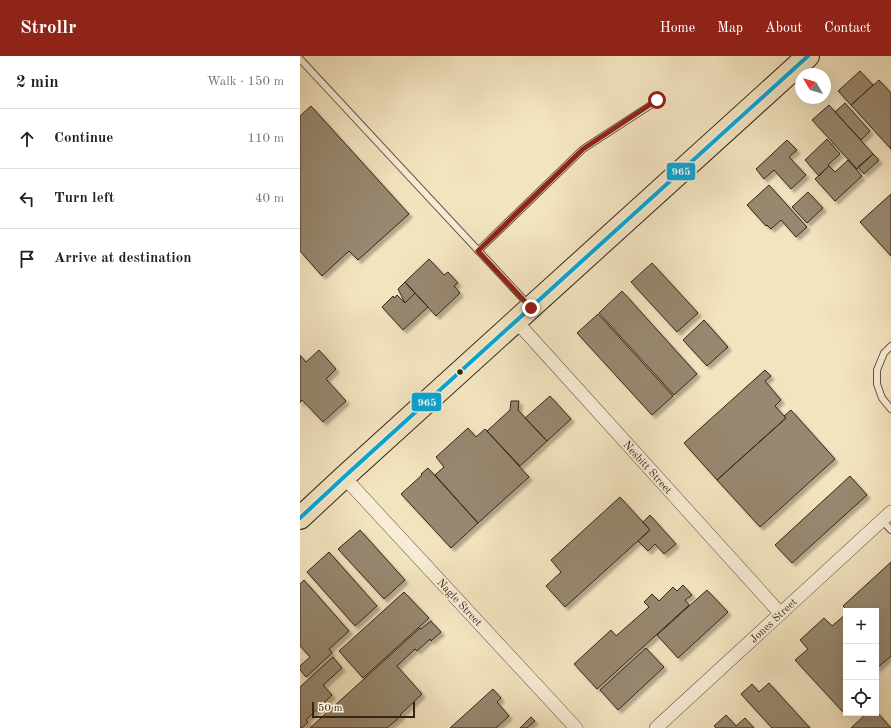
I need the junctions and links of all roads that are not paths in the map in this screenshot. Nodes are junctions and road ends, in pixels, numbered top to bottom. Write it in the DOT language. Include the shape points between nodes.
graph roads {
  1 [pos="808,56"];
  2 [pos="300,59"];
  3 [pos="657,100"];
  4 [pos="478,251"];
  5 [pos="524,314"];
  6 [pos="891,346"];
  7 [pos="891,409"];
  8 [pos="344,477"];
  9 [pos="886,516"];
  10 [pos="300,518"];
  11 [pos="891,530"];
  12 [pos="780,613"];
  13 [pos="576,728"];
  14 [pos="656,728"];
  1 -- 5 [label="highway"];
  2 -- 4 [label="lane"];
  3 -- 4 [label="lane" via="583,149"];
  4 -- 5 [label="lane"];
  5 -- 8 [label="highway"];
  5 -- 12 [label="street, Nesbitt Street"];
  6 -- 7 [label="lane" via="884,353 877,370 877,384 882,398"];
  8 -- 10 [label="highway"];
  8 -- 13 [label="street, Nagle Street"];
  9 -- 11 [label="lane"];
  9 -- 12 [label="street, Jones Street"];
  12 -- 14 [label="street, Jones Street"];
}
